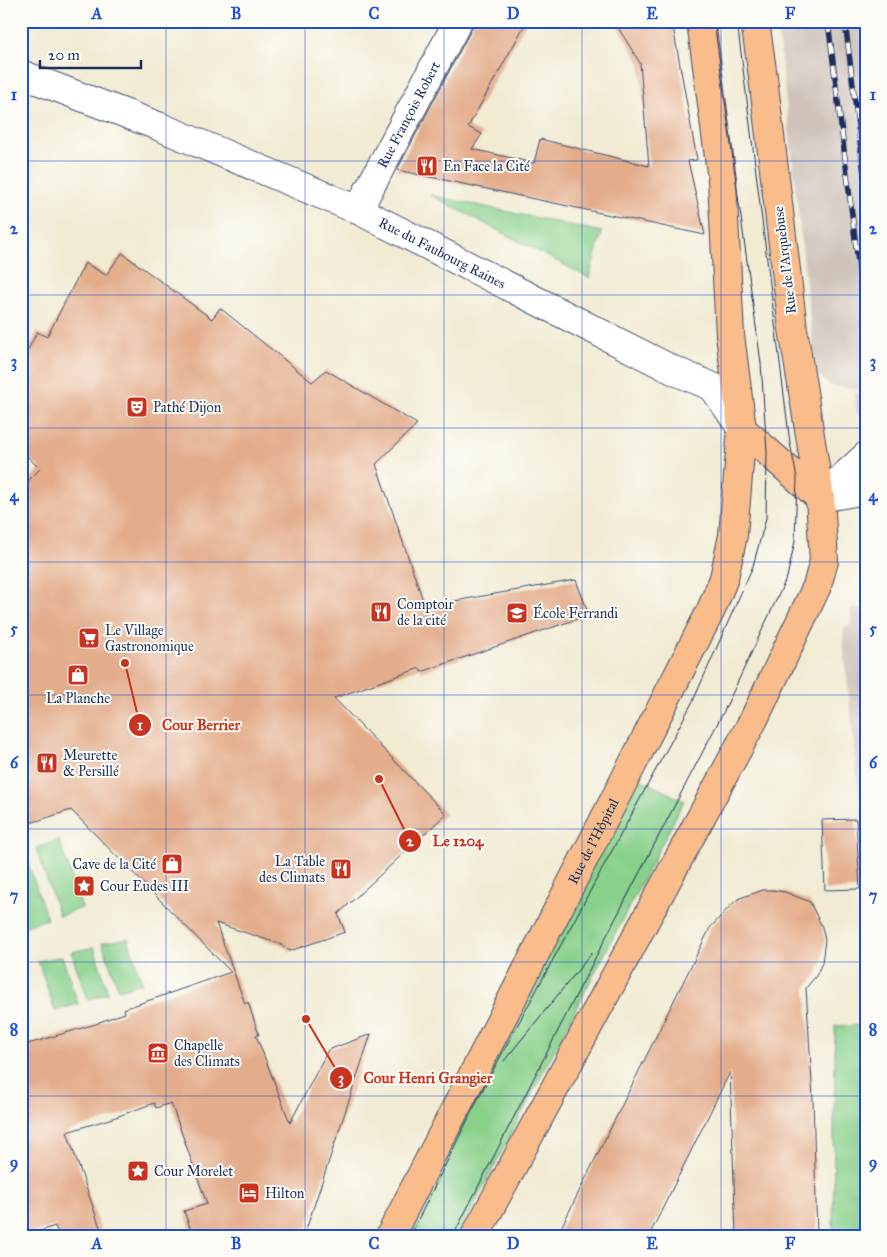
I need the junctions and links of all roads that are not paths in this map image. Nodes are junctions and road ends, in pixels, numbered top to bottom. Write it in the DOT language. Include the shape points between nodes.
graph roads {
  1 [pos="458,21"];
  2 [pos="701,21"];
  3 [pos="755,21"];
  4 [pos="21,74"];
  5 [pos="358,210"];
  6 [pos="742,429"];
  7 [pos="866,456"];
  8 [pos="866,490"];
  9 [pos="820,498"];
  10 [pos="390,1236"];
  11 [pos="475,1236"];
  1 -- 5 [label="street, Rue François Robert"];
  2 -- 6 [label="main road" via="722,180 730,335"];
  3 -- 9 [label="main road, Rue de l'Arquebuse" via="793,329"];
  4 -- 5 [label="street, Rue du Faubourg Raines" via="158,126"];
  5 -- 6 [label="street, Rue du Faubourg Raines" via="673,370 713,386"];
  6 -- 9 [label="main road, Rue du Faubourg Raines"];
  6 -- 10 [label="main road, Rue de l'Hôpital" via="733,535 724,578 711,610"];
  7 -- 9 [label="street"];
  8 -- 9 [label="street"];
  9 -- 11 [label="main road" via="824,561 817,586 754,719"];
}
